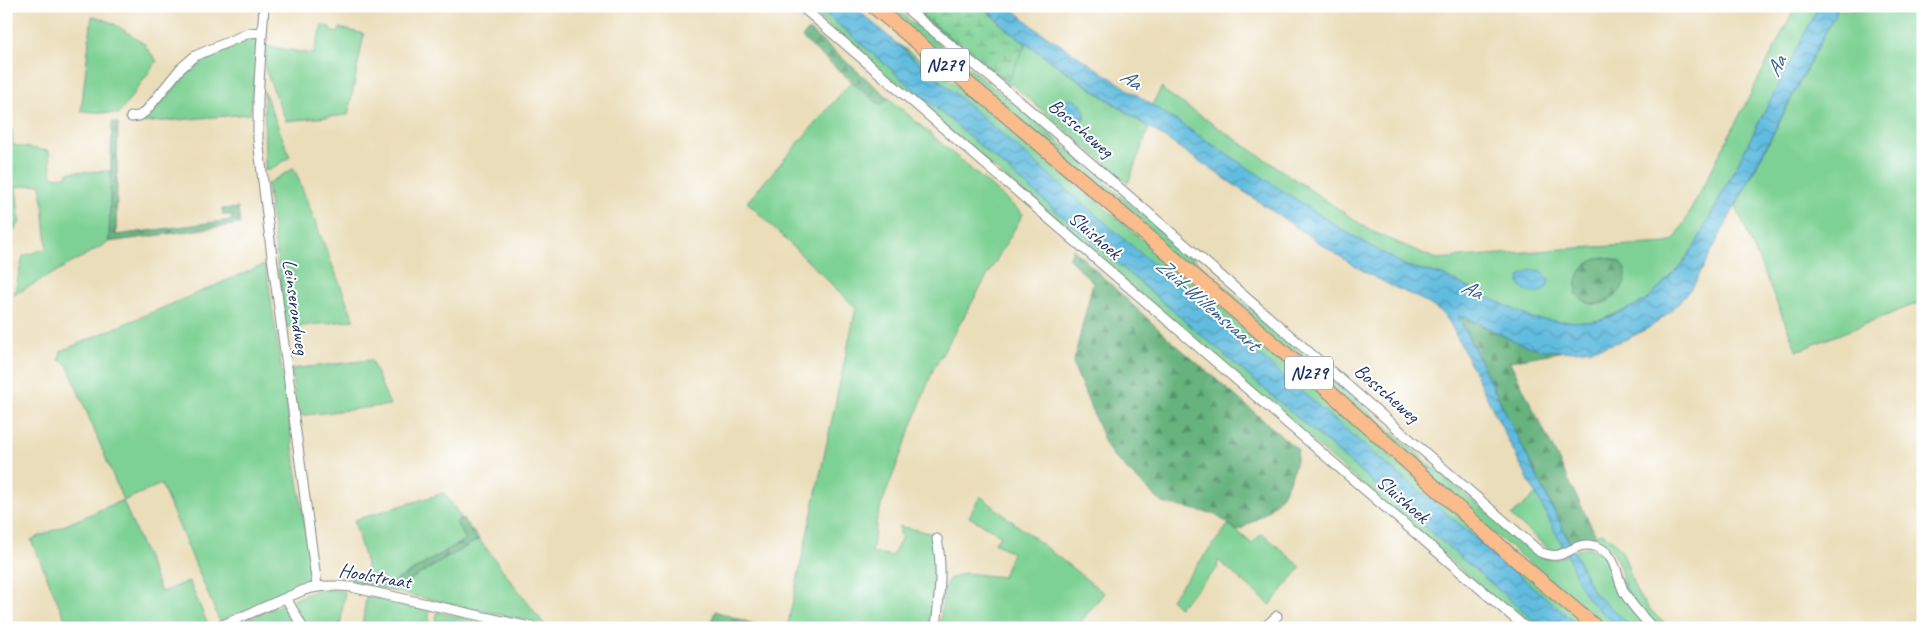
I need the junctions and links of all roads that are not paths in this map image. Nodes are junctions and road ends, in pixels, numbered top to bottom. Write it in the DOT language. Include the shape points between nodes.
graph roads {
  1 [pos="264,6"];
  2 [pos="801,6"];
  3 [pos="873,6"];
  4 [pos="903,6"];
  5 [pos="262,32"];
  6 [pos="131,117"];
  7 [pos="937,539"];
  8 [pos="317,586"];
  9 [pos="286,598"];
  10 [pos="1276,616"];
  11 [pos="216,628"];
  12 [pos="303,628"];
  13 [pos="534,628"];
  14 [pos="936,628"];
  15 [pos="1264,628"];
  16 [pos="1526,628"];
  17 [pos="1597,628"];
  18 [pos="1653,628"];
  1 -- 5 [label="street, Leinserondweg"];
  2 -- 16 [label="street, Sluishoek"];
  3 -- 17 [label="main road, Bosscheweg / N279" via="1322,384 1509,554"];
  4 -- 18 [label="street, Bosscheweg" via="1018,100 1540,552 1550,556 1562,554 1586,544 1597,547 1610,557 1624,592"];
  5 -- 6 [label="street" via="249,33 195,56 180,69 146,111"];
  5 -- 8 [label="street, Leinserondweg" via="258,139"];
  7 -- 14 [label="street" via="941,575"];
  8 -- 9 [label="street, Hoolstraat"];
  8 -- 13 [label="street, Hoolstraat" via="351,587"];
  9 -- 11 [label="street, Hoolstraat"];
  9 -- 12 [label="street"];
  10 -- 15 [label="street"];
}
